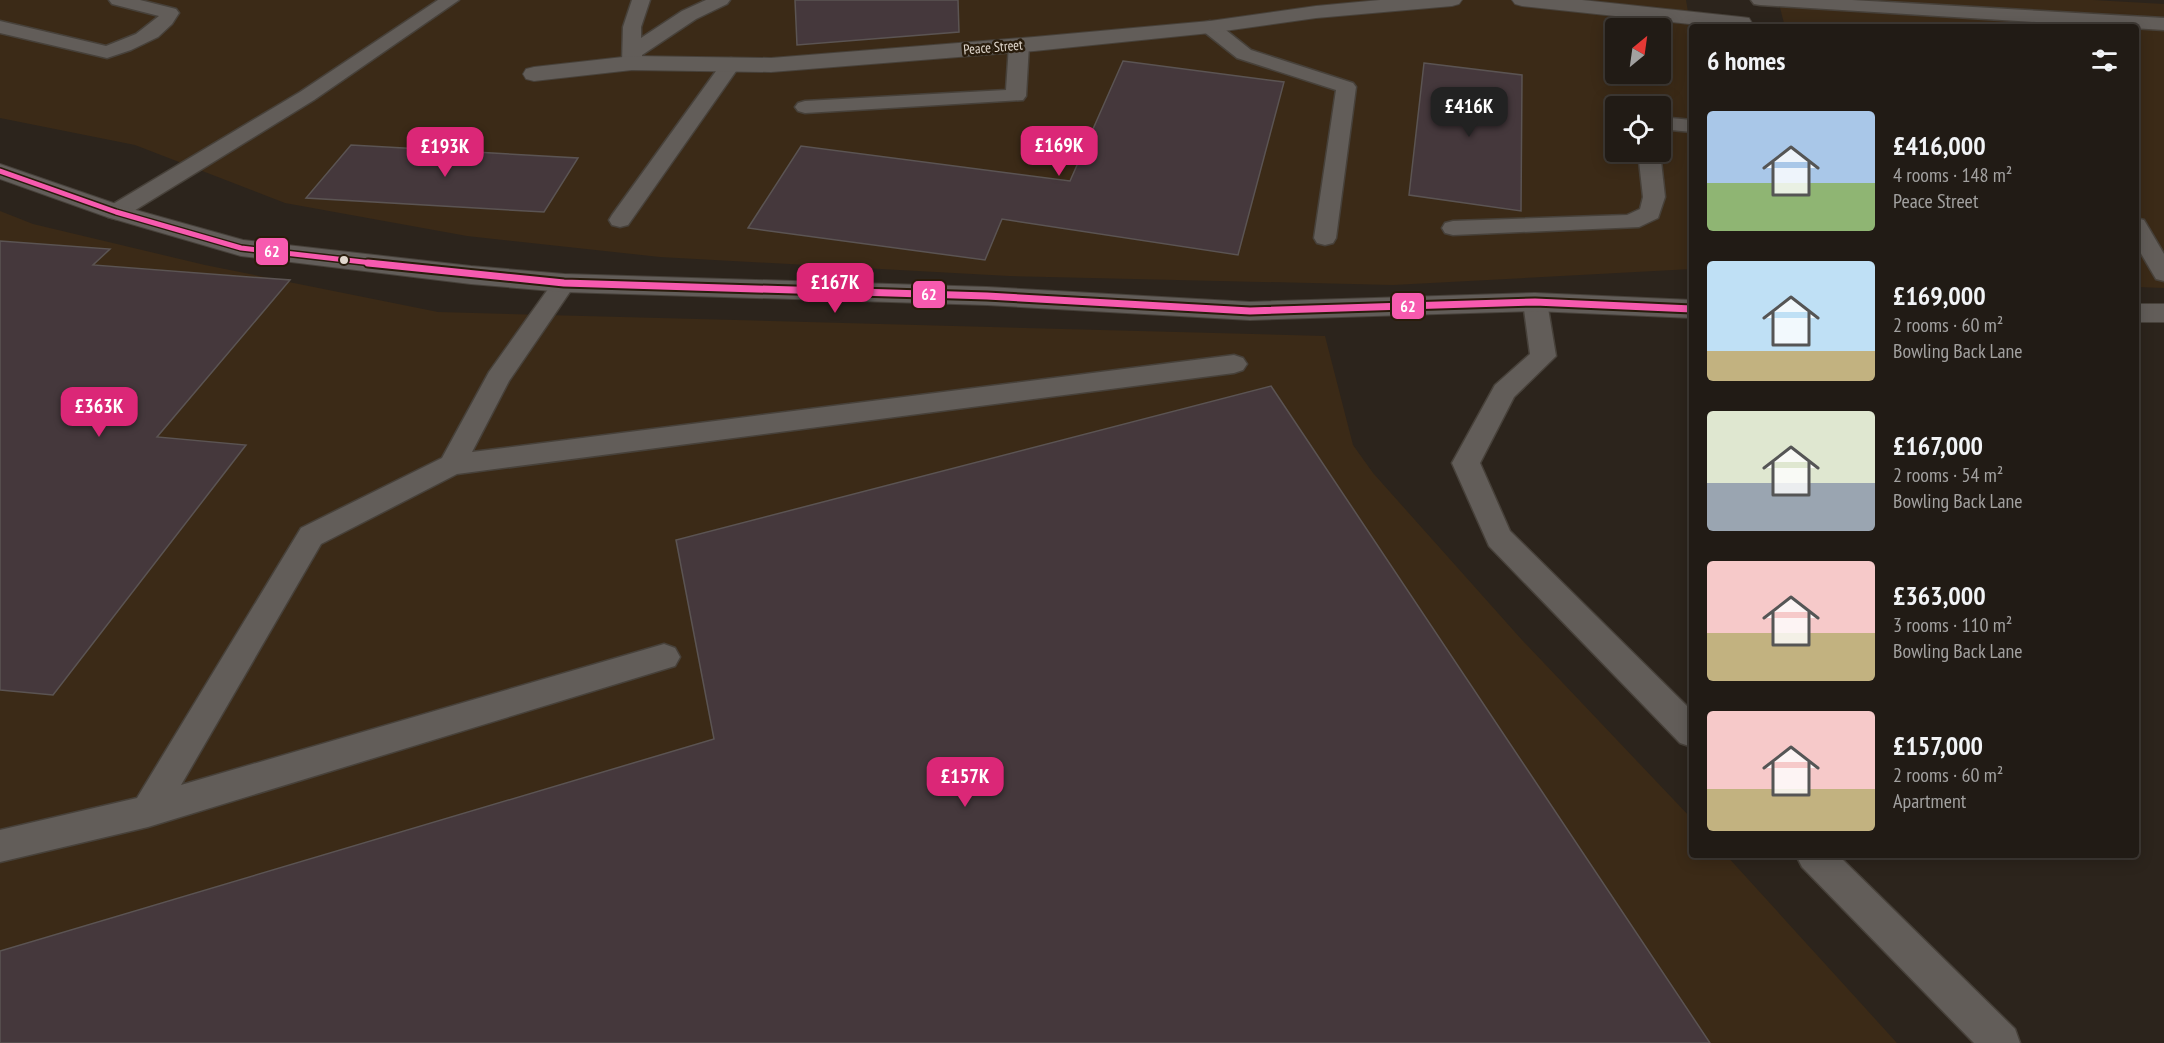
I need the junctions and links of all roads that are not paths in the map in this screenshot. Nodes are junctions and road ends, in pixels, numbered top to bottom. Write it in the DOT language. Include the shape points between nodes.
graph roads {
  1 [pos="118,0"];
  2 [pos="450,0"];
  3 [pos="641,0"];
  4 [pos="721,0"];
  5 [pos="1444,0"];
  6 [pos="1522,0"];
  7 [pos="1736,0"];
  8 [pos="1760,0"];
  9 [pos="2018,14"];
  10 [pos="1732,24"];
  11 [pos="1741,24"];
  12 [pos="2164,24"];
  13 [pos="0,27"];
  14 [pos="1210,27"];
  15 [pos="1019,45"];
  16 [pos="632,58"];
  17 [pos="731,64"];
  18 [pos="534,74"];
  19 [pos="805,107"];
  20 [pos="1671,124"];
  21 [pos="1689,126"];
  22 [pos="1650,162"];
  23 [pos="0,171"];
  24 [pos="116,212"];
  25 [pos="620,220"];
  26 [pos="1453,228"];
  27 [pos="2139,230"];
  28 [pos="1325,238"];
  29 [pos="2164,274"];
  30 [pos="564,283"];
  31 [pos="1535,302"];
  32 [pos="1689,309"];
  33 [pos="2139,313"];
  34 [pos="2164,313"];
  35 [pos="1234,364"];
  36 [pos="452,465"];
  37 [pos="664,657"];
  38 [pos="1689,730"];
  39 [pos="148,811"];
  40 [pos="0,846"];
  41 [pos="1817,858"];
  42 [pos="2001,1043"];
  1 -- 13 [label="lane" via="170,13 159,27 107,52"];
  2 -- 24 [label="lane" via="307,96"];
  3 -- 16 [label="lane" via="632,27"];
  4 -- 16 [label="lane" via="689,15"];
  5 -- 14 [label="street, Peace Street"];
  6 -- 10 [label="street"];
  7 -- 11 [label="street"];
  8 -- 9 [label="lane"];
  9 -- 12 [label="lane"];
  14 -- 15 [label="street, Peace Street"];
  14 -- 28 [label="lane" via="1244,54 1346,87"];
  15 -- 17 [label="street, Peace Street" via="771,65"];
  15 -- 19 [label="lane" via="1016,96"];
  16 -- 17 [label="street, Peace Street"];
  16 -- 18 [label="street, Peace Street"];
  17 -- 25 [label="lane"];
  20 -- 21 [label="lane"];
  22 -- 26 [label="lane" via="1654,197 1650,213 1631,222"];
  23 -- 24 [label="street"];
  24 -- 30 [label="street" via="241,248"];
  27 -- 29 [label="lane"];
  30 -- 31 [label="street" via="987,296 1250,311"];
  30 -- 36 [label="lane" via="498,378"];
  31 -- 32 [label="street"];
  31 -- 38 [label="lane" via="1543,356 1504,392 1466,463 1499,538"];
  33 -- 34 [label="street"];
  35 -- 36 [label="lane"];
  36 -- 39 [label="lane" via="311,536"];
  37 -- 39 [label="lane"];
  39 -- 40 [label="lane"];
  41 -- 42 [label="lane"];
}
